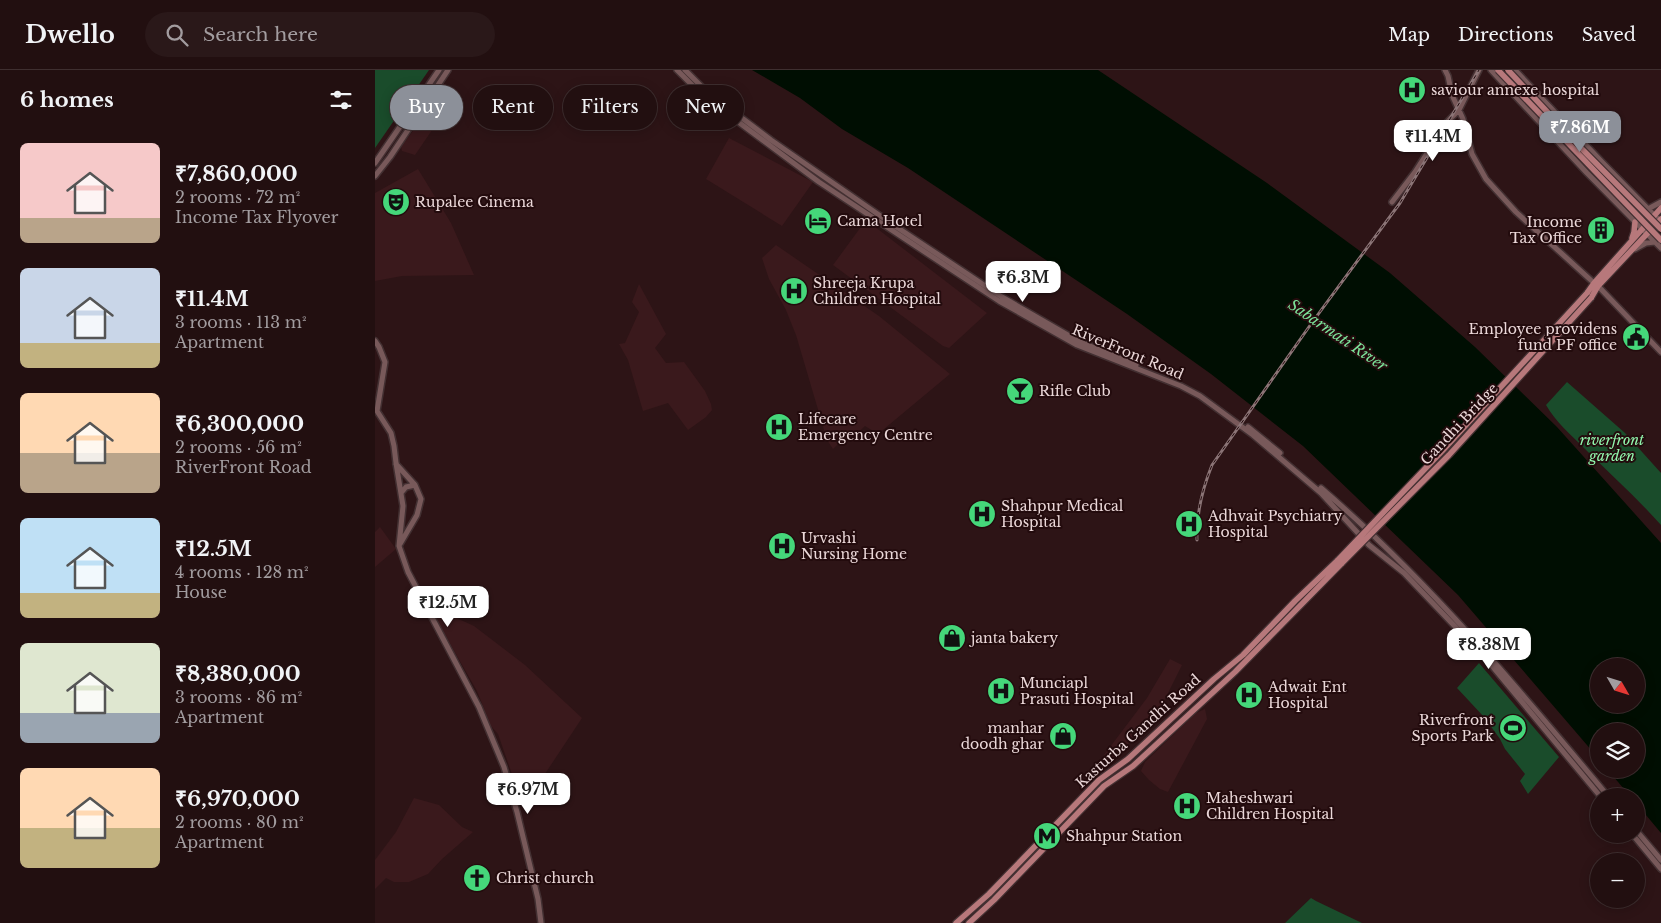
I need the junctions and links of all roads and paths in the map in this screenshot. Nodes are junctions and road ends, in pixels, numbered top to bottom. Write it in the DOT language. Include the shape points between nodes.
graph roads {
  1 [pos="439,70"];
  2 [pos="448,70"];
  3 [pos="677,70"];
  4 [pos="1445,70"];
  5 [pos="1479,70"];
  6 [pos="1491,70"];
  7 [pos="1498,70"];
  8 [pos="1508,70"];
  9 [pos="1515,70"];
  10 [pos="684,73"];
  11 [pos="1459,110"];
  12 [pos="375,162"];
  13 [pos="375,176"];
  14 [pos="1392,202"];
  15 [pos="1661,202"];
  16 [pos="1661,208"];
  17 [pos="1649,209"];
  18 [pos="1655,215"];
  19 [pos="1661,220"];
  20 [pos="1635,222"];
  21 [pos="1642,229"];
  22 [pos="1661,229"];
  23 [pos="1647,234"];
  24 [pos="1658,241"];
  25 [pos="1627,246"];
  26 [pos="1661,248"];
  27 [pos="1633,250"];
  28 [pos="1596,285"];
  29 [pos="375,341"];
  30 [pos="1661,352"];
  31 [pos="396,463"];
  32 [pos="415,485"];
  33 [pos="401,493"];
  34 [pos="403,515"];
  35 [pos="417,515"];
  36 [pos="399,546"];
  37 [pos="1340,562"];
  38 [pos="1594,788"];
  39 [pos="1601,788"];
  40 [pos="1645,841"];
  41 [pos="1639,843"];
  42 [pos="1661,860"];
  43 [pos="1661,869"];
  44 [pos="541,923"];
  45 [pos="957,923"];
  46 [pos="969,923"];
  1 -- 12 [label="main road"];
  2 -- 13 [label="main road"];
  3 -- 10 [label="main road"];
  4 -- 11 [label="main road"];
  5 -- 11 [label="main road"];
  6 -- 20 [label="main road"];
  7 -- 24 [label="main road, bridge"];
  8 -- 22 [label="main road, bridge"];
  9 -- 17 [label="main road"];
  10 -- 38 [label="main road, RiverFront Road" via="702,95 819,182 999,301 1077,345 1200,396 1253,435 1321,493 1369,545 1404,573 1479,651"];
  10 -- 39 [label="main road, RiverFront Road" via="823,177 1002,298 1078,341 1182,383 1255,432 1361,522 1409,570 1493,660"];
  11 -- 14 [label="main road" via="1447,122"];
  11 -- 28 [label="main road" via="1475,160 1486,180"];
  15 -- 17 [label="main road"];
  16 -- 18 [label="main road"];
  17 -- 18 [label="main road"];
  18 -- 19 [label="main road"];
  18 -- 21 [label="main road"];
  19 -- 23 [label="main road"];
  20 -- 21 [label="main road"];
  20 -- 25 [label="main road"];
  21 -- 23 [label="main road"];
  21 -- 25 [label="main road"];
  23 -- 24 [label="main road"];
  23 -- 27 [label="main road"];
  24 -- 26 [label="main road"];
  24 -- 27 [label="main road"];
  25 -- 28 [label="main road"];
  27 -- 28 [label="main road"];
  28 -- 30 [label="main road"];
  28 -- 37 [label="main road, Gandhi Bridge, bridge"];
  29 -- 31 [label="main road" via="385,362 377,411 391,433"];
  31 -- 32 [label="main road"];
  31 -- 33 [label="main road"];
  32 -- 33 [label="main road" via="408,485"];
  32 -- 35 [label="main road" via="421,499"];
  33 -- 34 [label="main road"];
  34 -- 35 [label="main road" via="409,518"];
  34 -- 36 [label="main road"];
  35 -- 36 [label="main road"];
  36 -- 44 [label="main road" via="407,572 479,707 505,768 538,899"];
  37 -- 45 [label="main road, Kasturba Gandhi Road" via="1295,602 1246,653 1128,759 1099,780"];
  37 -- 46 [label="main road, Kasturba Gandhi Road" via="1238,670 1133,766 1104,786"];
  40 -- 42 [label="main road"];
  41 -- 43 [label="main road"];
}
